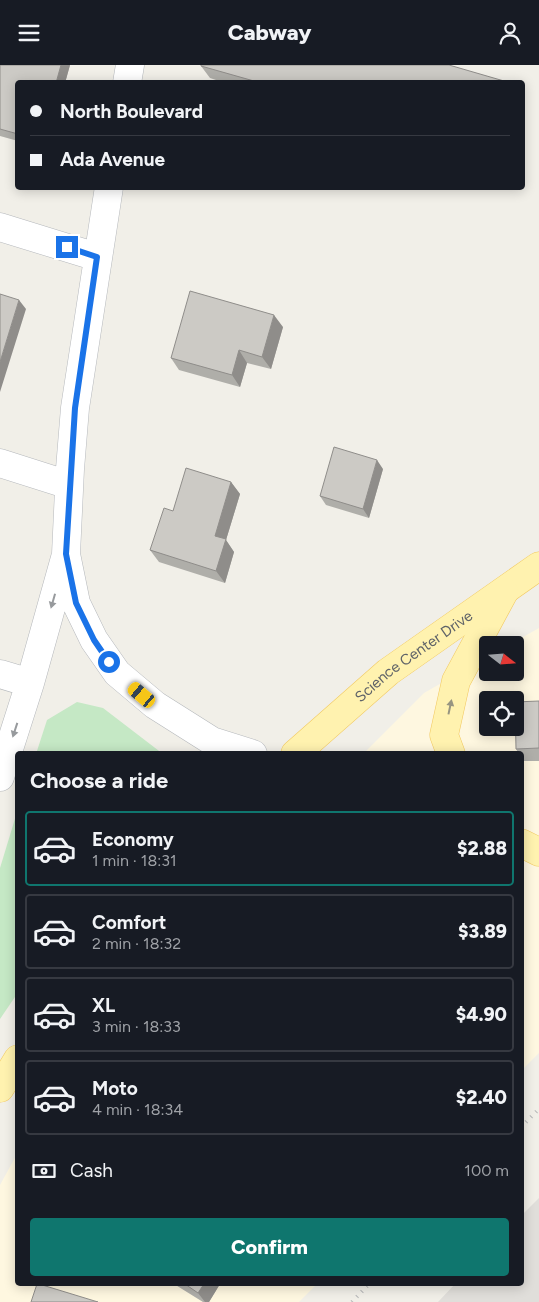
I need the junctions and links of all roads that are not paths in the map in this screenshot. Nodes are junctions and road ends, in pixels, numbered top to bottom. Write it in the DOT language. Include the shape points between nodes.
graph roads {
  1 [pos="130,65"];
  2 [pos="128,80"];
  3 [pos="108,190"];
  4 [pos="0,227"];
  5 [pos="97,257"];
  6 [pos="0,463"];
  7 [pos="69,485"];
  8 [pos="66,554"];
  9 [pos="539,566"];
  10 [pos="507,587"];
  11 [pos="0,674"];
  12 [pos="30,683"];
  13 [pos="244,751"];
  14 [pos="298,751"];
  15 [pos="450,751"];
  16 [pos="0,777"];
  17 [pos="524,844"];
  18 [pos="539,852"];
  19 [pos="524,853"];
  20 [pos="539,859"];
  21 [pos="15,1064"];
  22 [pos="0,1088"];
  1 -- 2 [label="street"];
  3 -- 5 [label="street"];
  4 -- 5 [label="street"];
  5 -- 7 [label="street" via="75,408"];
  6 -- 7 [label="street"];
  7 -- 8 [label="street"];
  8 -- 12 [label="street, one-way"];
  8 -- 13 [label="street" via="76,603 94,640 117,673 155,705 212,741"];
  9 -- 10 [label="main road, Science Center Drive"];
  10 -- 14 [label="main road, Science Center Drive" via="388,672"];
  15 -- 10 [label="main road, one-way" via="444,735 456,681"];
  11 -- 12 [label="street"];
  12 -- 16 [label="street, one-way"];
  17 -- 18 [label="main road"];
  19 -- 20 [label="street"];
  21 -- 22 [label="main road"];
}
